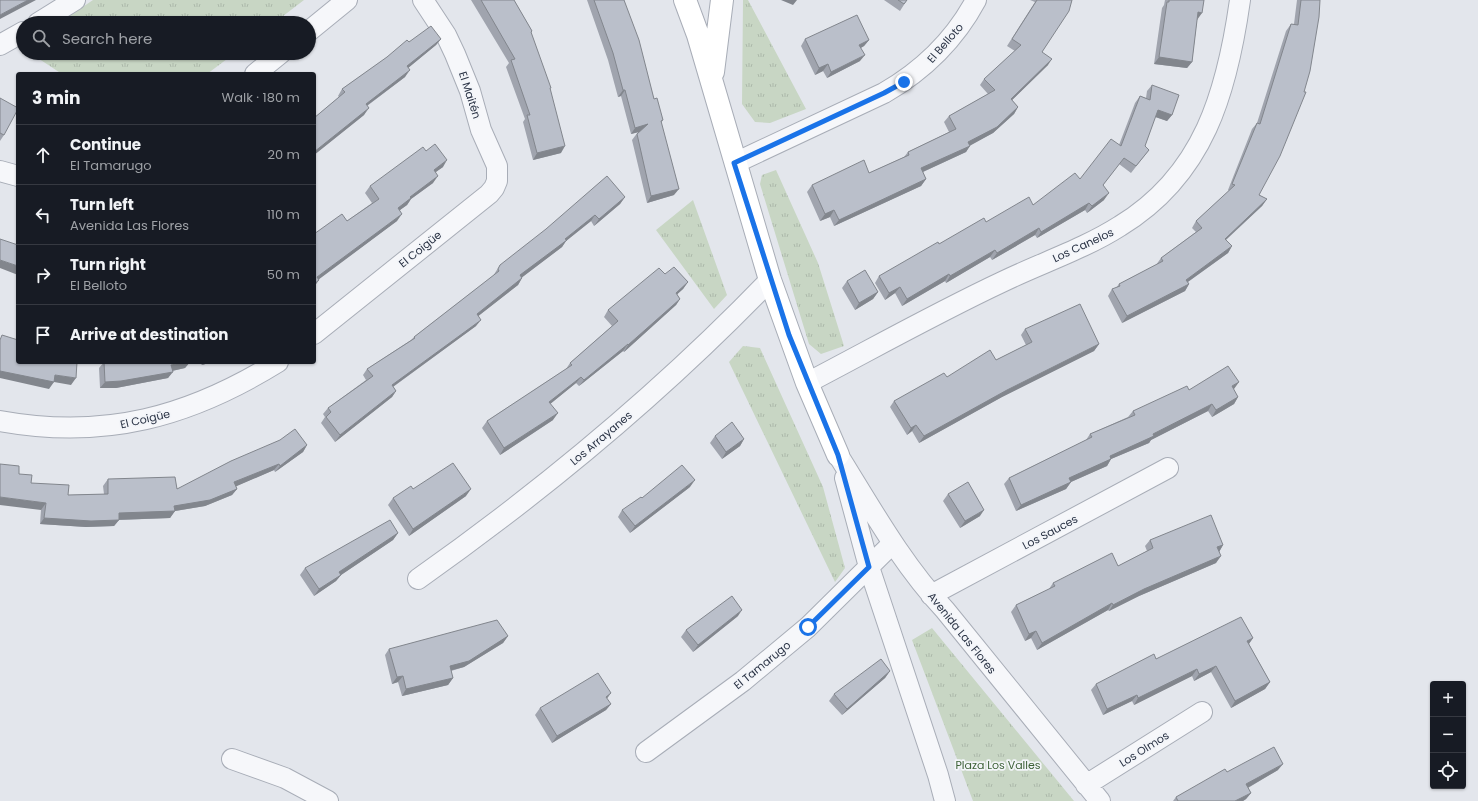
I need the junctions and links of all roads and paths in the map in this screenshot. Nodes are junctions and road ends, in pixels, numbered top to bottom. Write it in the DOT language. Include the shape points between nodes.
graph roads {
  1 [pos="75,0"];
  2 [pos="347,0"];
  3 [pos="423,0"];
  4 [pos="685,0"];
  5 [pos="722,0"];
  6 [pos="976,0"];
  7 [pos="1240,0"];
  8 [pos="49,16"];
  9 [pos="316,25"];
  10 [pos="16,36"];
  11 [pos="0,45"];
  12 [pos="273,60"];
  13 [pos="258,72"];
  14 [pos="712,83"];
  15 [pos="734,163"];
  16 [pos="0,171"];
  17 [pos="16,175"];
  18 [pos="489,194"];
  19 [pos="770,280"];
  20 [pos="316,332"];
  21 [pos="275,364"];
  22 [pos="808,383"];
  23 [pos="0,421"];
  24 [pos="838,455"];
  25 [pos="1168,468"];
  26 [pos="892,544"];
  27 [pos="869,567"];
  28 [pos="418,579"];
  29 [pos="931,595"];
  30 [pos="1202,712"];
  31 [pos="646,752"];
  32 [pos="232,759"];
  33 [pos="1086,786"];
  34 [pos="328,801"];
  35 [pos="945,801"];
  36 [pos="1100,801"];
  1 -- 8 [label="street"];
  2 -- 9 [label="street"];
  3 -- 18 [label="street, El Maitén" via="455,54 470,91 481,130 497,166 497,180"];
  4 -- 14 [label="street, Avenida Las Flores"];
  5 -- 14 [label="street, Avenida Las Flores"];
  6 -- 15 [label="street, El Belloto" via="949,42 904,82"];
  7 -- 22 [label="street, Los Canelos" via="1226,77 1211,122 1191,159 1160,196 1141,213 1120,227 1002,282"];
  10 -- 11 [label="street"];
  12 -- 13 [label="street"];
  14 -- 15 [label="street, Avenida Las Flores"];
  15 -- 19 [label="street, Avenida Las Flores"];
  16 -- 17 [label="street"];
  18 -- 20 [label="street, El Coigüe"];
  19 -- 22 [label="street, Avenida Las Flores"];
  19 -- 28 [label="street, Los Arrayanes" via="636,408 581,455 472,541"];
  21 -- 23 [label="street, El Coigüe" via="248,381 211,398 145,420 86,428"];
  22 -- 24 [label="street, Avenida Las Flores"];
  24 -- 26 [label="street, Avenida Las Flores"];
  24 -- 27 [label="street, Avenida Las Flores"];
  25 -- 29 [label="street, Los Sauces"];
  26 -- 27 [label="street, El Tamarugo"];
  26 -- 29 [label="street, Avenida Las Flores"];
  27 -- 31 [label="street, El Tamarugo" via="808,627 743,681"];
  27 -- 35 [label="street, Avenida Las Flores"];
  29 -- 33 [label="street, Avenida Las Flores"];
  30 -- 33 [label="street, Los Olmos"];
  32 -- 34 [label="street" via="285,778"];
  33 -- 36 [label="street, Avenida Las Flores"];
}
